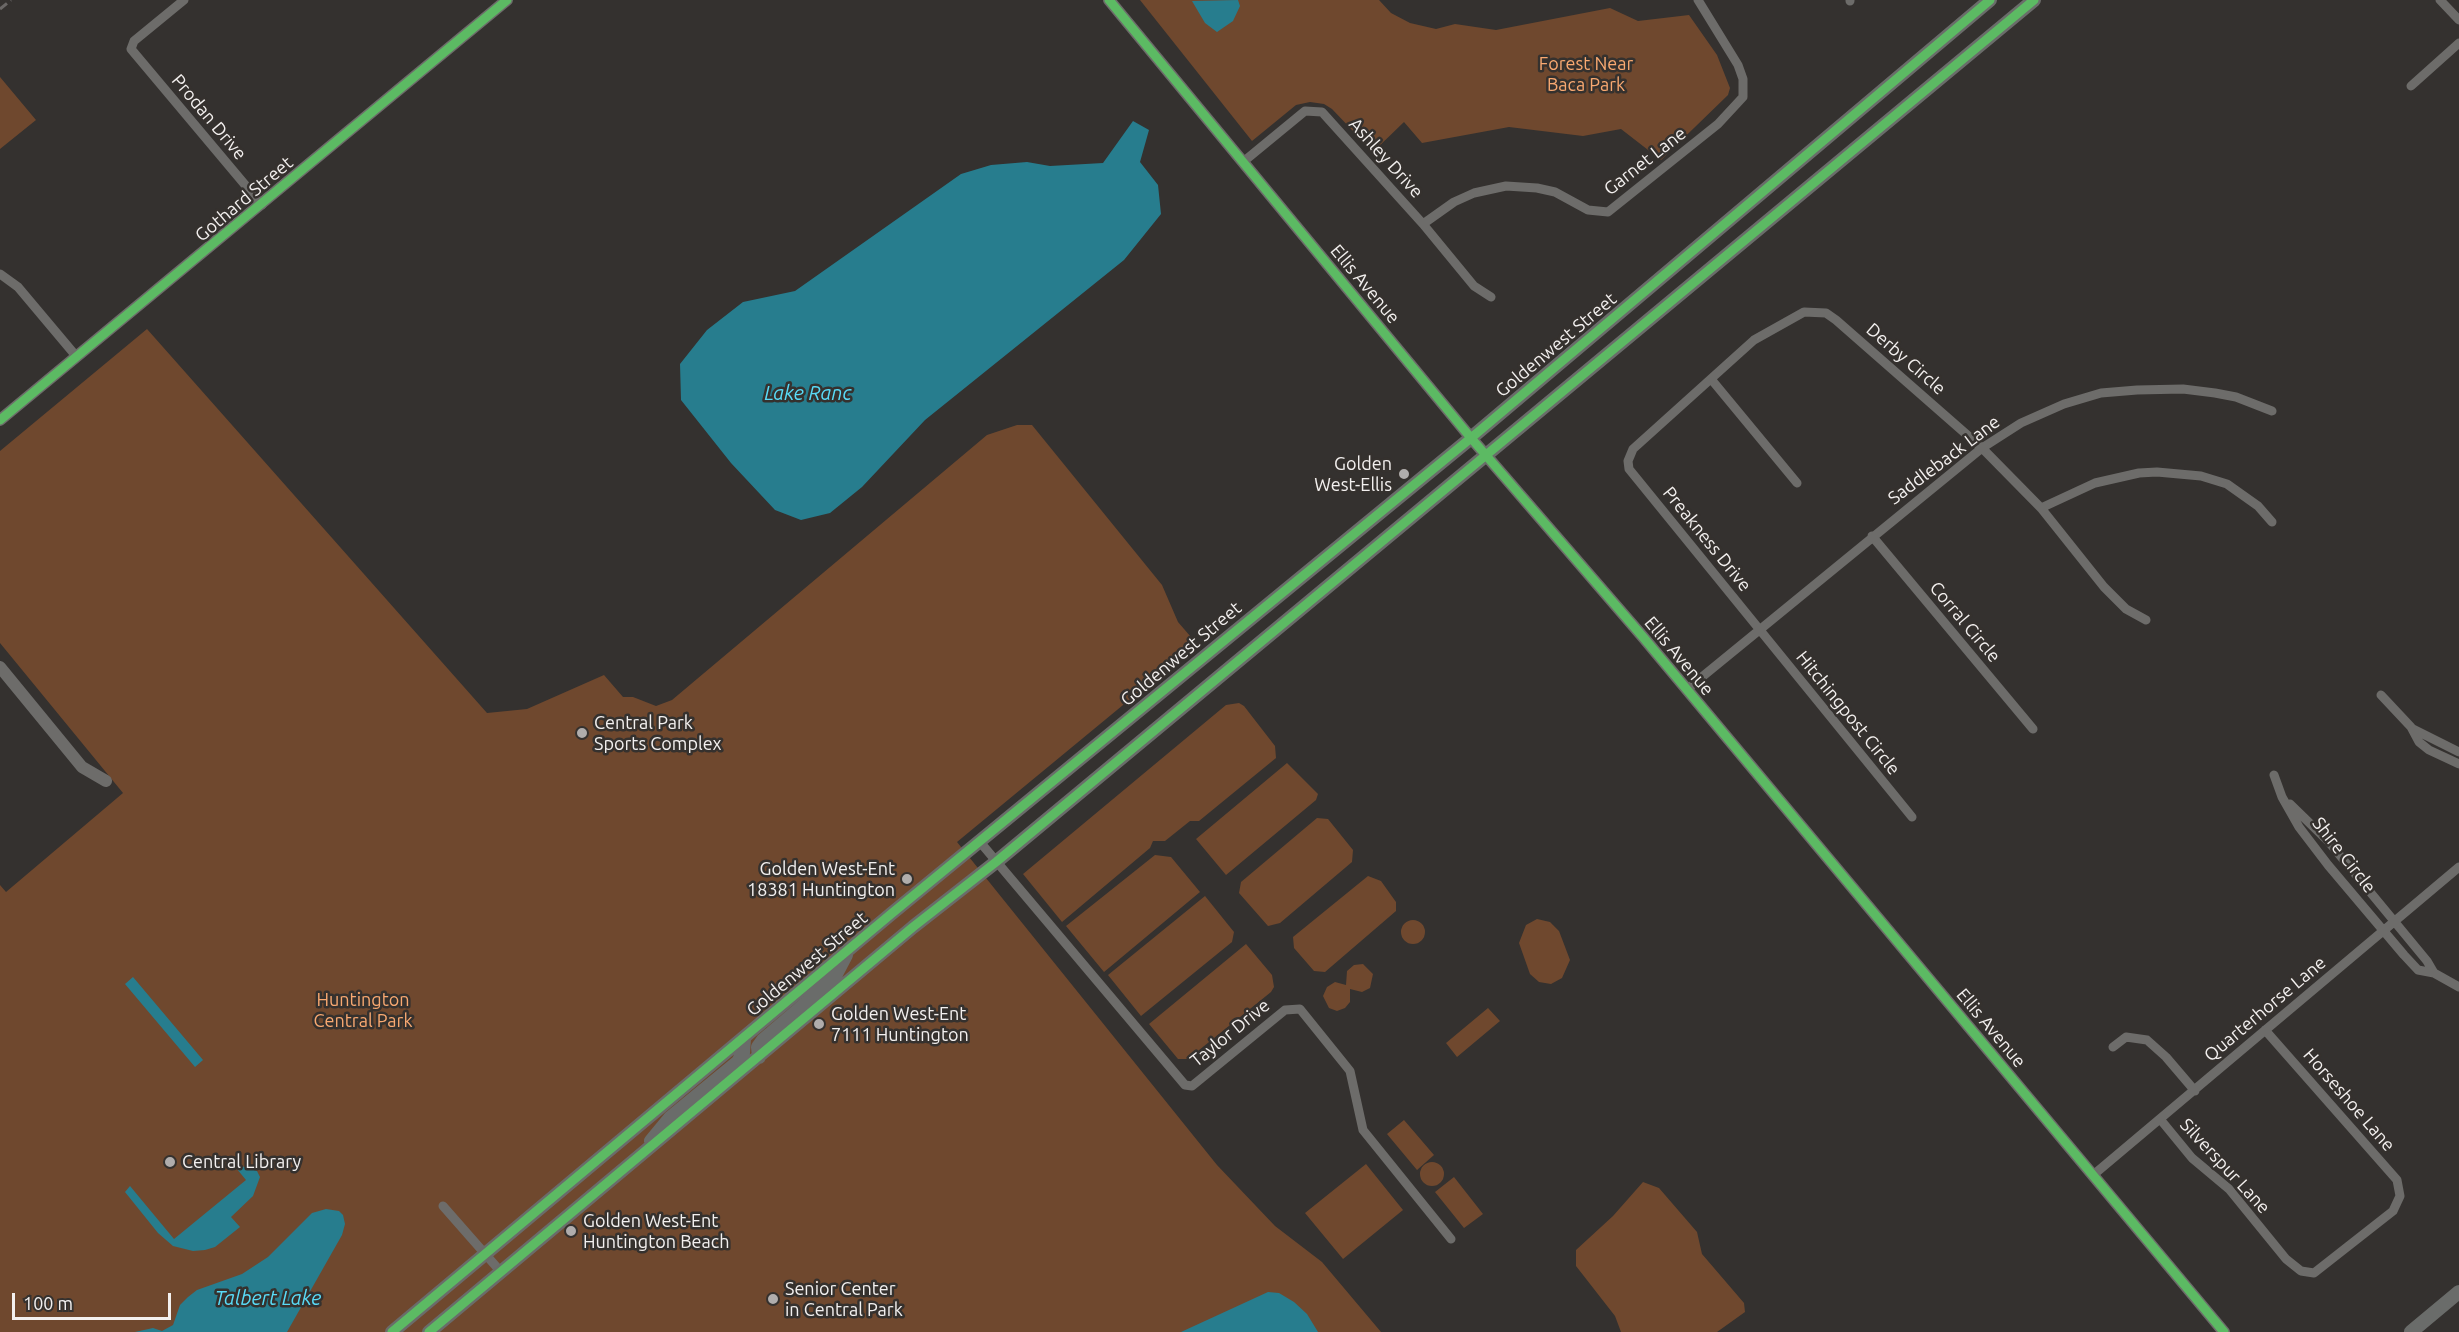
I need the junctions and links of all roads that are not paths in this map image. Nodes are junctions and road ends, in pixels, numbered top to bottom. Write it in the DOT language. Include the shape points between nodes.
graph roads {
  1 [pos="184,0"];
  2 [pos="507,0"];
  3 [pos="1109,0"];
  4 [pos="1698,0"];
  5 [pos="1990,0"];
  6 [pos="2034,0"];
  7 [pos="2440,0"];
  8 [pos="2459,20"];
  9 [pos="2459,43"];
  10 [pos="2411,86"];
  11 [pos="1242,162"];
  12 [pos="262,206"];
  13 [pos="1423,224"];
  14 [pos="0,274"];
  15 [pos="1491,297"];
  16 [pos="76,356"];
  17 [pos="1711,379"];
  18 [pos="2272,411"];
  19 [pos="0,420"];
  20 [pos="1471,438"];
  21 [pos="1982,448"];
  22 [pos="1485,455"];
  23 [pos="1629,469"];
  24 [pos="1797,483"];
  25 [pos="2041,508"];
  26 [pos="2272,522"];
  27 [pos="1872,536"];
  28 [pos="2146,620"];
  29 [pos="1759,630"];
  30 [pos="0,667"];
  31 [pos="1686,690"];
  32 [pos="2381,695"];
  33 [pos="2411,727"];
  34 [pos="2033,729"];
  35 [pos="2459,752"];
  36 [pos="2459,764"];
  37 [pos="2274,775"];
  38 [pos="106,781"];
  39 [pos="2283,797"];
  40 [pos="1912,817"];
  41 [pos="980,842"];
  42 [pos="996,862"];
  43 [pos="2459,867"];
  44 [pos="2394,922"];
  45 [pos="2384,931"];
  46 [pos="846,952"];
  47 [pos="2434,973"];
  48 [pos="2459,987"];
  49 [pos="2265,1030"];
  50 [pos="744,1039"];
  51 [pos="2113,1047"];
  52 [pos="759,1057"];
  53 [pos="2195,1091"];
  54 [pos="2160,1119"];
  55 [pos="643,1155"];
  56 [pos="2092,1176"];
  57 [pos="2400,1196"];
  58 [pos="443,1206"];
  59 [pos="1451,1239"];
  60 [pos="485,1254"];
  61 [pos="501,1272"];
  62 [pos="2459,1292"];
  63 [pos="392,1332"];
  64 [pos="429,1332"];
  65 [pos="2224,1332"];
  66 [pos="2411,1332"];
  1 -- 12 [label="street, Prodan Drive" via="134,41 131,49"];
  2 -- 12 [label="street, Gothard Street"];
  3 -- 11 [label="street, Ellis Avenue"];
  4 -- 13 [label="street, Garnet Lane" via="1743,79 1743,97 1718,124 1608,212 1588,210 1555,192 1506,186 1454,202"];
  5 -- 20 [label="main road, Goldenwest Street"];
  6 -- 22 [label="main road"];
  7 -- 8 [label="street"];
  9 -- 10 [label="street"];
  11 -- 13 [label="street, Ashley Drive" via="1305,111 1322,112"];
  11 -- 20 [label="street, Ellis Avenue"];
  12 -- 16 [label="street, Gothard Street"];
  13 -- 15 [label="street, Ashley Drive" via="1474,286"];
  14 -- 16 [label="street" via="18,287"];
  16 -- 19 [label="street, Gothard Street"];
  17 -- 21 [label="street, Derby Circle" via="1778,325 1804,312 1826,313"];
  17 -- 23 [label="street, Derby Circle" via="1633,449"];
  17 -- 24 [label="street"];
  18 -- 21 [label="street, Saddleback Lane" via="2236,397 2183,389 2101,393 2021,423"];
  20 -- 22 [label="street, Ellis Avenue"];
  20 -- 41 [label="main road, Goldenwest Street"];
  21 -- 25 [label="street, Derby Circle"];
  21 -- 27 [label="street, Saddleback Lane"];
  22 -- 31 [label="street, Ellis Avenue"];
  22 -- 42 [label="main road"];
  23 -- 29 [label="street, Preakness Drive"];
  25 -- 26 [label="street" via="2095,483 2139,473 2165,472 2227,484 2258,506"];
  25 -- 28 [label="street, Derby Circle" via="2104,587 2126,609"];
  27 -- 29 [label="street, Saddleback Lane"];
  27 -- 34 [label="street, Corral Circle"];
  29 -- 31 [label="street, Saddleback Lane"];
  29 -- 40 [label="street, Hitchingpost Circle"];
  30 -- 38 [label="street" via="82,767"];
  31 -- 56 [label="street, Ellis Avenue"];
  32 -- 33 [label="street"];
  33 -- 35 [label="street"];
  33 -- 36 [label="street" via="2429,750"];
  37 -- 39 [label="street, Shire Circle"];
  39 -- 44 [label="street, Shire Circle" via="2328,841"];
  39 -- 45 [label="street, Shire Circle" via="2328,865"];
  41 -- 42 [label="street, Taylor Drive"];
  41 -- 46 [label="main road, Goldenwest Street"];
  42 -- 52 [label="main road"];
  42 -- 59 [label="street, Taylor Drive" via="1185,1085 1192,1086 1285,1010 1300,1009 1350,1071 1363,1131"];
  43 -- 44 [label="street, Quarterhorse Lane"];
  44 -- 45 [label="street, Quarterhorse Lane"];
  44 -- 47 [label="street, Shire Circle"];
  45 -- 47 [label="street, Shire Circle" via="2418,970"];
  45 -- 49 [label="street, Quarterhorse Lane"];
  46 -- 50 [label="main road, Goldenwest Street"];
  46 -- 52 [label="main road" via="845,960 824,988 763,1040 758,1047"];
  47 -- 48 [label="street, Shire Circle"];
  49 -- 53 [label="street, Quarterhorse Lane"];
  49 -- 57 [label="street, Horseshoe Lane" via="2397,1180"];
  50 -- 55 [label="main road" via="738,1062 670,1118"];
  50 -- 60 [label="main road, Goldenwest Street"];
  51 -- 53 [label="street" via="2126,1037 2147,1040"];
  52 -- 55 [label="main road"];
  53 -- 54 [label="street, Quarterhorse Lane"];
  54 -- 56 [label="street, Quarterhorse Lane"];
  54 -- 57 [label="street, Silverspur Lane" via="2192,1158 2229,1189 2286,1259 2301,1271 2314,1273 2393,1211"];
  55 -- 61 [label="main road"];
  56 -- 65 [label="street, Ellis Avenue"];
  58 -- 60 [label="street"];
  60 -- 61 [label="street"];
  60 -- 63 [label="main road, Goldenwest Street"];
  61 -- 64 [label="main road"];
  62 -- 66 [label="main road"];
}
